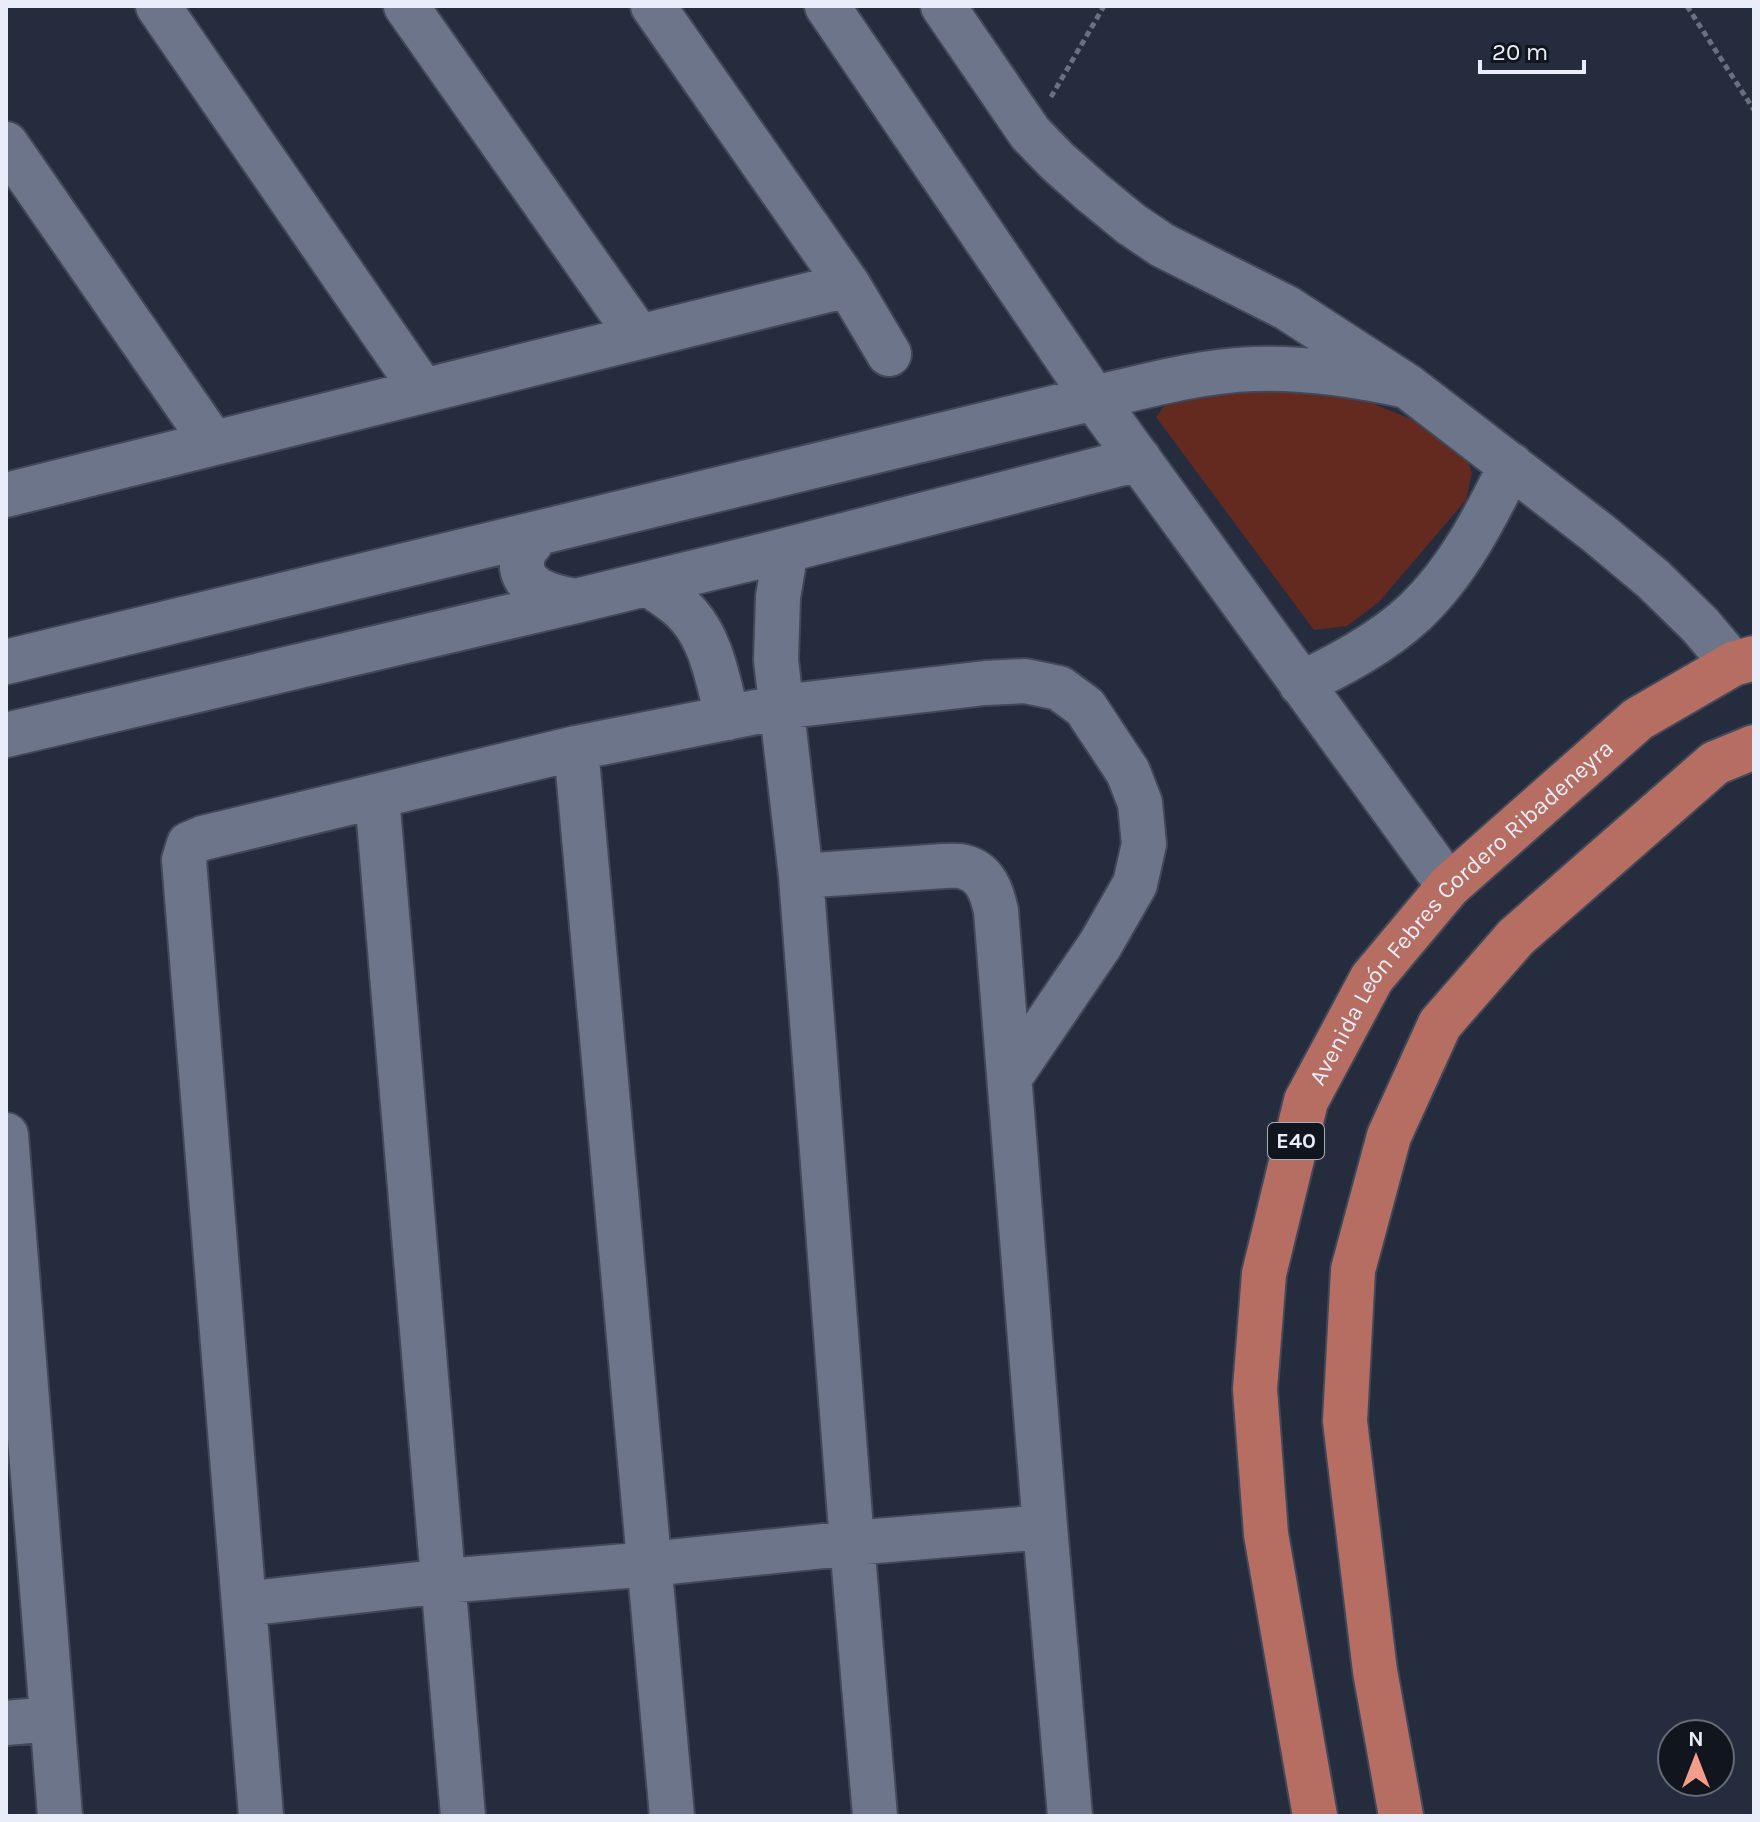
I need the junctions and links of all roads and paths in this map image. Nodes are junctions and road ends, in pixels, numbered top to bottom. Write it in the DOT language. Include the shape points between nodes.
graph roads {
  1 [pos="158,6"];
  2 [pos="406,6"];
  3 [pos="653,6"];
  4 [pos="827,6"];
  5 [pos="943,6"];
  6 [pos="1104,6"];
  7 [pos="1687,6"];
  8 [pos="1754,110"];
  9 [pos="1030,133"];
  10 [pos="6,144"];
  11 [pos="848,285"];
  12 [pos="639,337"];
  13 [pos="889,354"];
  14 [pos="1407,386"];
  15 [pos="423,391"];
  16 [pos="1094,398"];
  17 [pos="213,443"];
  18 [pos="1139,459"];
  19 [pos="1511,465"];
  20 [pos="6,495"];
  21 [pos="538,533"];
  22 [pos="786,550"];
  23 [pos="649,584"];
  24 [pos="576,601"];
  25 [pos="1743,661"];
  26 [pos="6,662"];
  27 [pos="1301,684"];
  28 [pos="781,707"];
  29 [pos="728,718"];
  30 [pos="6,735"];
  31 [pos="1754,747"];
  32 [pos="576,748"];
  33 [pos="377,796"];
  34 [pos="801,876"];
  35 [pos="1449,886"];
  36 [pos="1010,1077"];
  37 [pos="6,1135"];
  38 [pos="1045,1527"];
  39 [pos="852,1543"];
  40 [pos="650,1564"];
  41 [pos="444,1581"];
  42 [pos="244,1604"];
  43 [pos="52,1719"];
  44 [pos="6,1723"];
  45 [pos="60,1816"];
  46 [pos="261,1816"];
  47 [pos="463,1816"];
  48 [pos="672,1816"];
  49 [pos="875,1816"];
  50 [pos="1070,1816"];
  51 [pos="1315,1816"];
  52 [pos="1401,1816"];
  1 -- 15 [label="street"];
  2 -- 12 [label="street"];
  3 -- 11 [label="street"];
  4 -- 16 [label="street"];
  5 -- 9 [label="street"];
  6 -- 9 [label="path"];
  7 -- 8 [label="path"];
  9 -- 14 [label="street" via="1151,238 1287,308"];
  10 -- 17 [label="street"];
  11 -- 12 [label="street"];
  11 -- 13 [label="street"];
  12 -- 15 [label="street"];
  14 -- 16 [label="street" via="1308,370 1250,369"];
  14 -- 19 [label="street"];
  15 -- 17 [label="street"];
  16 -- 18 [label="street"];
  16 -- 21 [label="street"];
  17 -- 20 [label="street"];
  18 -- 22 [label="street"];
  18 -- 27 [label="street"];
  19 -- 25 [label="street" via="1653,579"];
  19 -- 27 [label="street" via="1451,572 1413,614 1365,650"];
  21 -- 24 [label="street" via="523,554 530,585 547,596"];
  21 -- 26 [label="street"];
  22 -- 23 [label="street"];
  22 -- 28 [label="street" via="776,633"];
  23 -- 24 [label="street"];
  23 -- 29 [label="street" via="688,614 702,634"];
  24 -- 30 [label="street"];
  25 -- 35 [label="highway, Avenida León Febres Cordero Ribadeneyra / E40" via="1638,719"];
  27 -- 35 [label="street"];
  28 -- 29 [label="street"];
  28 -- 34 [label="street"];
  28 -- 36 [label="street" via="1025,681 1059,688 1085,707 1128,772 1140,803 1144,844 1135,884"];
  29 -- 32 [label="street"];
  31 -- 52 [label="highway" via="1715,763 1516,937 1440,1024 1389,1136 1353,1270 1345,1421 1375,1671"];
  32 -- 33 [label="street"];
  32 -- 40 [label="street"];
  33 -- 41 [label="street"];
  33 -- 42 [label="street" via="203,838 189,844 184,860"];
  34 -- 36 [label="street" via="944,866 980,875 992,891 996,911"];
  34 -- 39 [label="street"];
  35 -- 51 [label="highway, Avenida León Febres Cordero Ribadeneyra / E40" via="1372,978 1306,1101 1264,1274 1255,1389 1266,1534"];
  36 -- 38 [label="street"];
  37 -- 43 [label="street"];
  38 -- 39 [label="street"];
  38 -- 50 [label="street"];
  39 -- 40 [label="street"];
  39 -- 49 [label="street"];
  40 -- 41 [label="street"];
  40 -- 48 [label="street"];
  41 -- 42 [label="street"];
  41 -- 47 [label="street"];
  42 -- 46 [label="street"];
  43 -- 44 [label="street"];
  43 -- 45 [label="street"];
}
